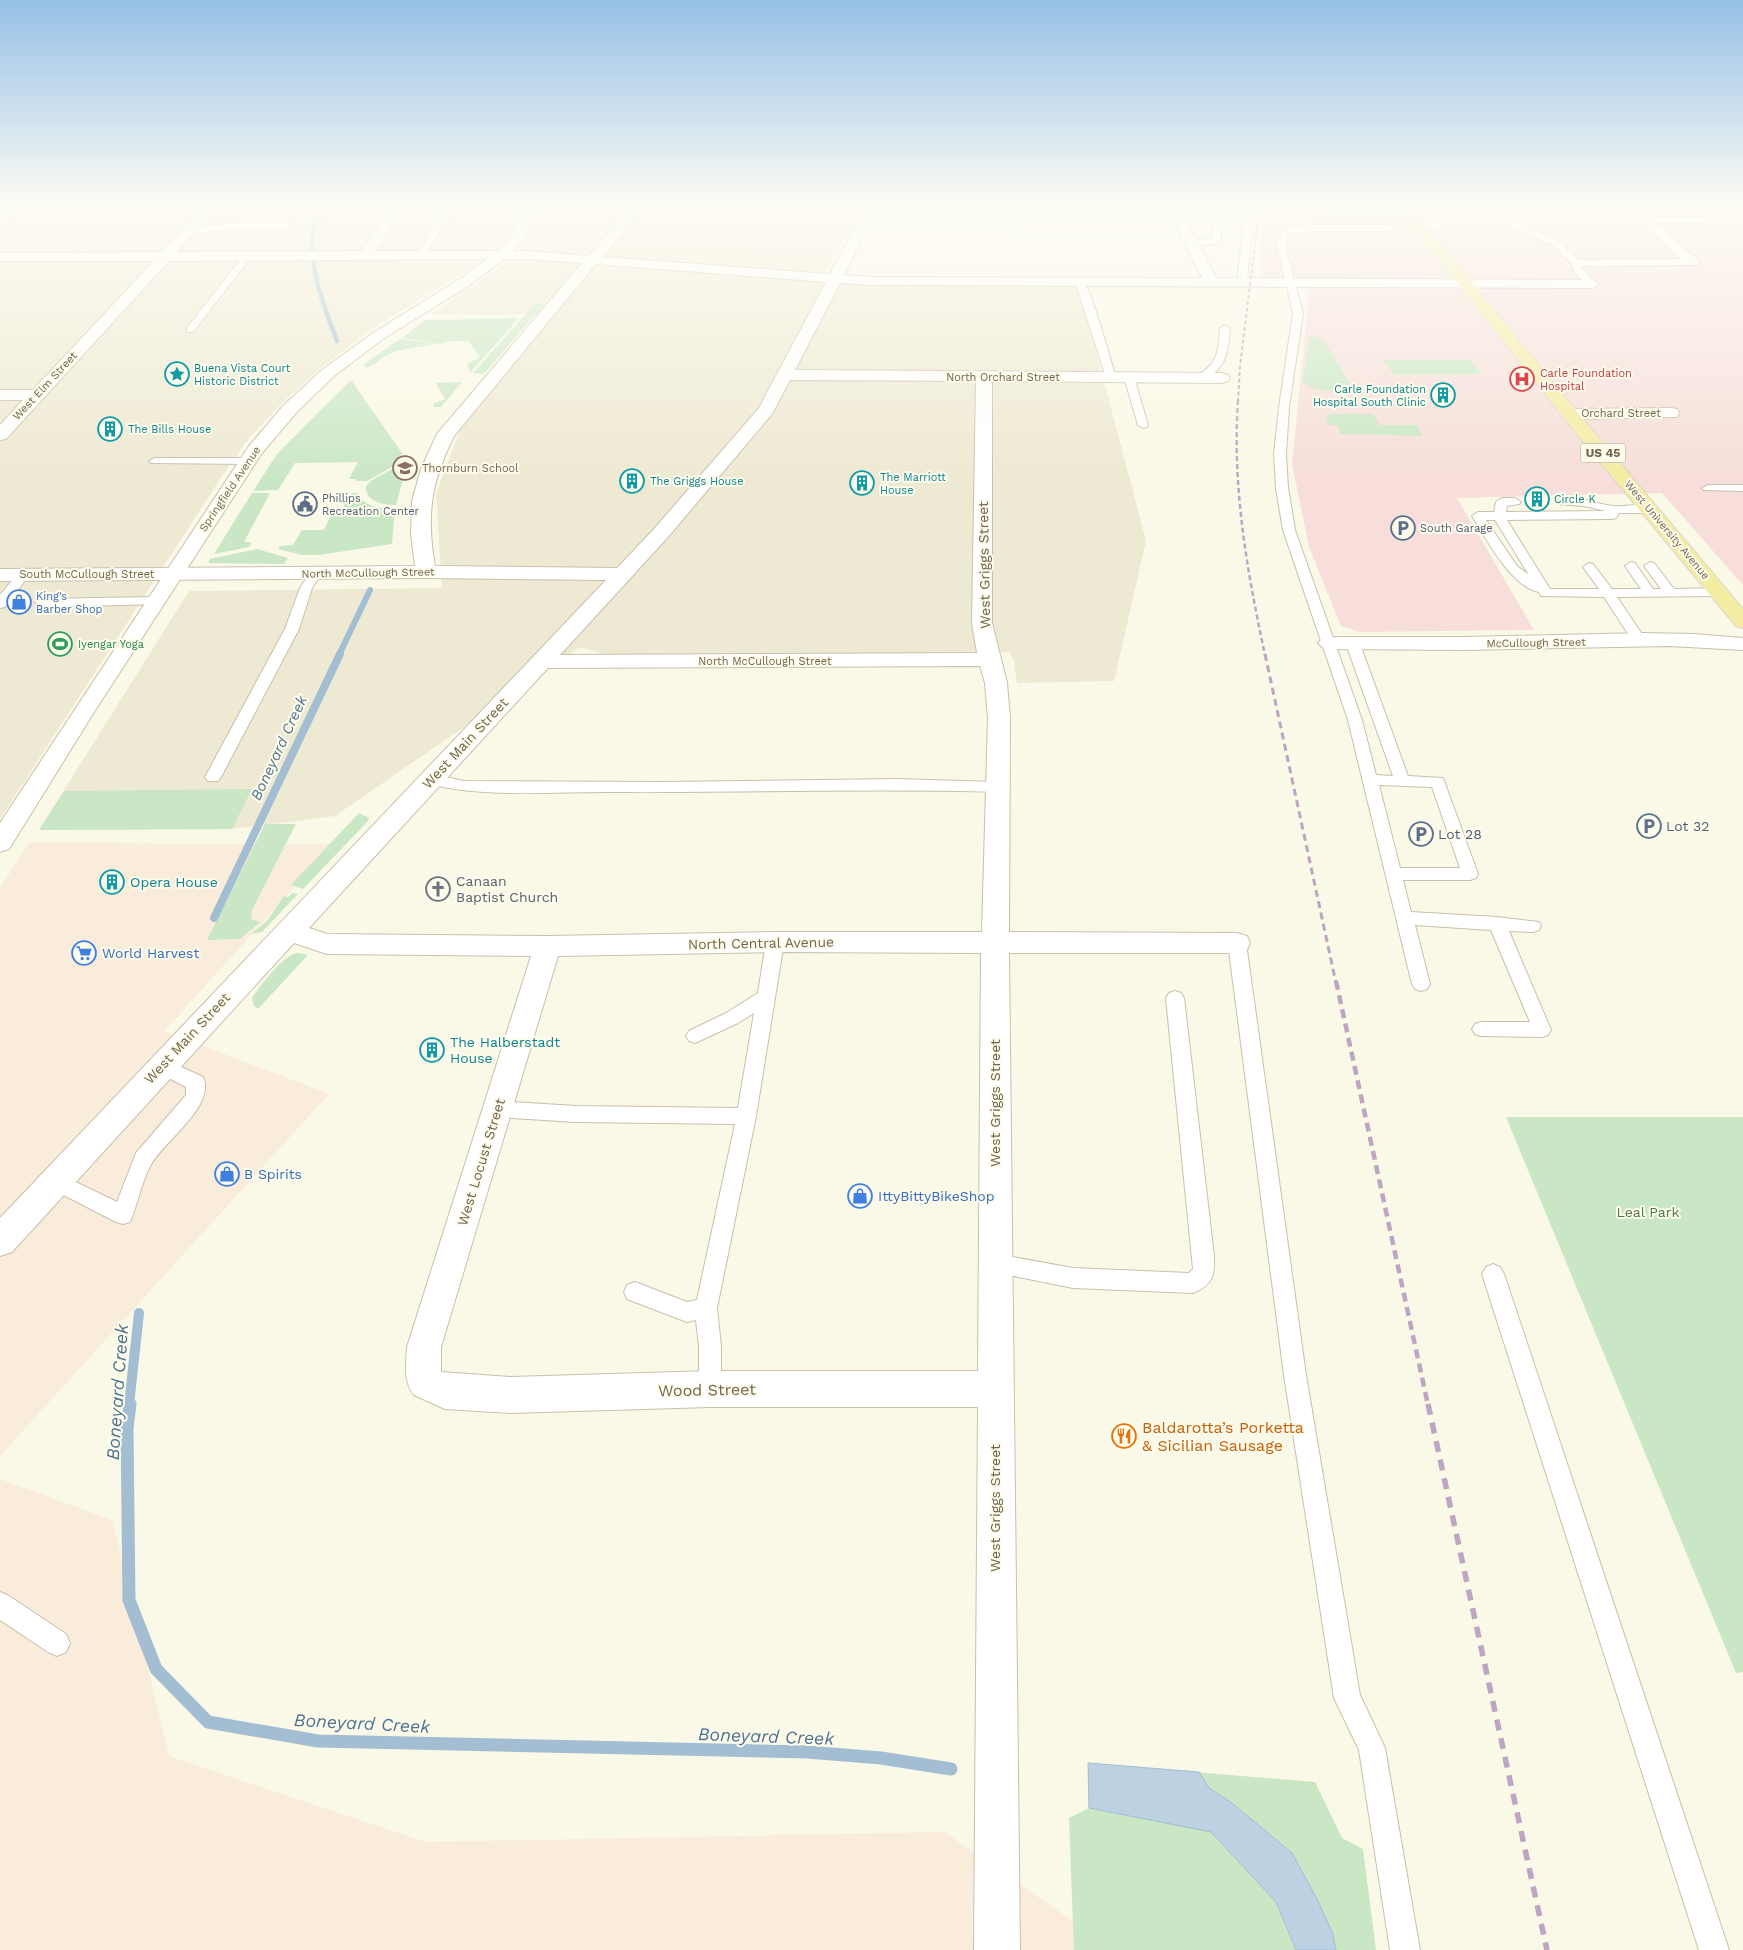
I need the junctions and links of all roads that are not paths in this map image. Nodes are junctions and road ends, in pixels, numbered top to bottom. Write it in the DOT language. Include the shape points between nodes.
graph roads {
  1 [pos="129,296"];
  2 [pos="217,296"];
  3 [pos="442,296"];
  4 [pos="561,296"];
  5 [pos="825,296"];
  6 [pos="1087,296"];
  7 [pos="1294,296"];
  8 [pos="1476,296"];
  9 [pos="1225,328"];
  10 [pos="190,330"];
  11 [pos="783,376"];
  12 [pos="984,377"];
  13 [pos="1111,377"];
  14 [pos="1129,378"];
  15 [pos="1201,378"];
  16 [pos="1222,378"];
  17 [pos="0,395"];
  18 [pos="37,395"];
  19 [pos="1671,413"];
  20 [pos="1570,414"];
  21 [pos="1143,425"];
  22 [pos="0,435"];
  23 [pos="155,461"];
  24 [pos="248,461"];
  25 [pos="1708,488"];
  26 [pos="1743,488"];
  27 [pos="1516,502"];
  28 [pos="1563,502"];
  29 [pos="1651,509"];
  30 [pos="1613,513"];
  31 [pos="1499,516"];
  32 [pos="1552,516"];
  33 [pos="1592,516"];
  34 [pos="1560,527"];
  35 [pos="1602,527"];
  36 [pos="1620,527"];
  37 [pos="1631,566"];
  38 [pos="1650,566"];
  39 [pos="1589,567"];
  40 [pos="426,572"];
  41 [pos="23,574"];
  42 [pos="174,574"];
  43 [pos="315,574"];
  44 [pos="621,574"];
  45 [pos="0,575"];
  46 [pos="1720,592"];
  47 [pos="1608,593"];
  48 [pos="1650,593"];
  49 [pos="1671,593"];
  50 [pos="1546,594"];
  51 [pos="155,602"];
  52 [pos="0,604"];
  53 [pos="41,604"];
  54 [pos="1743,622"];
  55 [pos="1639,640"];
  56 [pos="1329,643"];
  57 [pos="1352,644"];
  58 [pos="1743,644"];
  59 [pos="989,658"];
  60 [pos="541,661"];
  61 [pos="213,777"];
  62 [pos="431,779"];
  63 [pos="1370,780"];
  64 [pos="1402,781"];
  65 [pos="998,787"];
  66 [pos="0,843"];
  67 [pos="1393,874"];
  68 [pos="1404,918"];
  69 [pos="1497,924"];
  70 [pos="1532,926"];
  71 [pos="288,931"];
  72 [pos="775,942"];
  73 [pos="995,942"];
  74 [pos="1237,943"];
  75 [pos="548,946"];
  76 [pos="1421,984"];
  77 [pos="766,997"];
  78 [pos="1175,998"];
  79 [pos="1481,1029"];
  80 [pos="695,1036"];
  81 [pos="162,1066"];
  82 [pos="498,1109"];
  83 [pos="746,1116"];
  84 [pos="54,1181"];
  85 [pos="0,1240"];
  86 [pos="996,1264"];
  87 [pos="1493,1274"];
  88 [pos="635,1292"];
  89 [pos="706,1308"];
  90 [pos="423,1379"];
  91 [pos="710,1389"];
  92 [pos="995,1389"];
  93 [pos="0,1605"];
  94 [pos="57,1643"];
  95 [pos="997,1950"];
  96 [pos="1405,1950"];
  97 [pos="1714,1950"];
  1 -- 18 [label="street, West Elm Street"];
  2 -- 10 [label="lane"];
  3 -- 24 [label="street, Springfield Avenue" via="378,336 328,373 290,409"];
  4 -- 40 [label="street" via="463,412 433,458 420,507 421,548"];
  5 -- 11 [label="street, West Main Street"];
  6 -- 13 [label="lane"];
  7 -- 56 [label="lane" via="1298,312 1281,432 1282,488 1289,530"];
  8 -- 20 [label="main road, West University Avenue / US 45"];
  9 -- 15 [label="lane" via="1222,361"];
  11 -- 12 [label="street, North Orchard Street"];
  11 -- 44 [label="street, West Main Street" via="766,410 661,533"];
  12 -- 13 [label="street, North Orchard Street"];
  12 -- 59 [label="street, West Griggs Street" via="982,623"];
  13 -- 14 [label="street, North Orchard Street"];
  14 -- 15 [label="street, North Orchard Street"];
  14 -- 21 [label="lane"];
  15 -- 16 [label="street, North Orchard Street"];
  17 -- 18 [label="street"];
  18 -- 22 [label="street, West Elm Street"];
  19 -- 20 [label="street, Orchard Street"];
  20 -- 29 [label="main road, West University Avenue / US 45"];
  23 -- 24 [label="lane"];
  24 -- 42 [label="street, Springfield Avenue"];
  25 -- 26 [label="lane"];
  27 -- 31 [label="lane" via="1502,502"];
  28 -- 30 [label="lane" via="1584,502"];
  29 -- 30 [label="lane"];
  29 -- 46 [label="main road, West University Avenue / US 45"];
  30 -- 33 [label="lane"];
  30 -- 36 [label="lane"];
  31 -- 32 [label="lane"];
  31 -- 50 [label="lane"];
  31 -- 50 [label="lane" via="1478,516 1512,569"];
  32 -- 33 [label="lane"];
  32 -- 34 [label="lane"];
  33 -- 35 [label="lane"];
  37 -- 48 [label="lane"];
  38 -- 49 [label="lane"];
  39 -- 47 [label="lane"];
  40 -- 43 [label="street, North McCullough Street"];
  40 -- 44 [label="street, North McCullough Street"];
  41 -- 42 [label="street, South McCullough Street"];
  41 -- 45 [label="street, South McCullough Street"];
  41 -- 52 [label="lane"];
  42 -- 43 [label="street, North McCullough Street"];
  42 -- 51 [label="street, Springfield Avenue"];
  43 -- 61 [label="lane" via="306,588 292,629"];
  44 -- 60 [label="street, West Main Street"];
  46 -- 49 [label="lane"];
  46 -- 54 [label="main road, West University Avenue / US 45"];
  47 -- 48 [label="lane"];
  47 -- 50 [label="lane"];
  47 -- 55 [label="lane"];
  48 -- 49 [label="lane"];
  51 -- 53 [label="lane"];
  51 -- 66 [label="street, Springfield Avenue"];
  55 -- 57 [label="street, McCullough Street"];
  55 -- 58 [label="street, McCullough Street"];
  56 -- 57 [label="street, McCullough Street"];
  56 -- 63 [label="lane"];
  57 -- 64 [label="lane"];
  59 -- 60 [label="street, North McCullough Street"];
  59 -- 65 [label="street, West Griggs Street" via="1000,718"];
  60 -- 62 [label="street, West Main Street"];
  62 -- 65 [label="lane" via="464,786 896,784"];
  62 -- 71 [label="street, West Main Street"];
  63 -- 64 [label="lane"];
  63 -- 67 [label="lane"];
  64 -- 67 [label="lane" via="1438,782 1470,874"];
  65 -- 73 [label="street, West Griggs Street"];
  67 -- 68 [label="lane"];
  68 -- 69 [label="lane"];
  68 -- 76 [label="lane"];
  69 -- 70 [label="lane"];
  69 -- 79 [label="lane" via="1542,1030"];
  71 -- 75 [label="street, North Central Avenue" via="327,944"];
  71 -- 81 [label="street, West Main Street"];
  72 -- 73 [label="street, North Central Avenue"];
  72 -- 75 [label="street, North Central Avenue"];
  72 -- 77 [label="lane"];
  73 -- 74 [label="street, North Central Avenue"];
  73 -- 86 [label="street, West Griggs Street"];
  74 -- 96 [label="lane" via="1295,1375 1347,1698 1372,1748"];
  75 -- 82 [label="street, West Locust Street"];
  77 -- 80 [label="lane"];
  77 -- 83 [label="lane"];
  78 -- 86 [label="lane" via="1204,1273 1193,1283 1073,1278"];
  81 -- 84 [label="street, West Main Street"];
  81 -- 84 [label="lane" via="196,1083 195,1098 143,1159 123,1215"];
  82 -- 83 [label="lane" via="576,1114"];
  82 -- 90 [label="street, West Locust Street" via="424,1348"];
  83 -- 89 [label="lane"];
  84 -- 85 [label="street, West Main Street"];
  86 -- 92 [label="street, West Griggs Street"];
  87 -- 97 [label="lane"];
  88 -- 89 [label="lane" via="687,1312"];
  89 -- 91 [label="lane"];
  90 -- 91 [label="street, Wood Street" via="445,1391 511,1395"];
  91 -- 92 [label="street, Wood Street"];
  92 -- 95 [label="street, West Griggs Street"];
  93 -- 94 [label="lane"];
}
